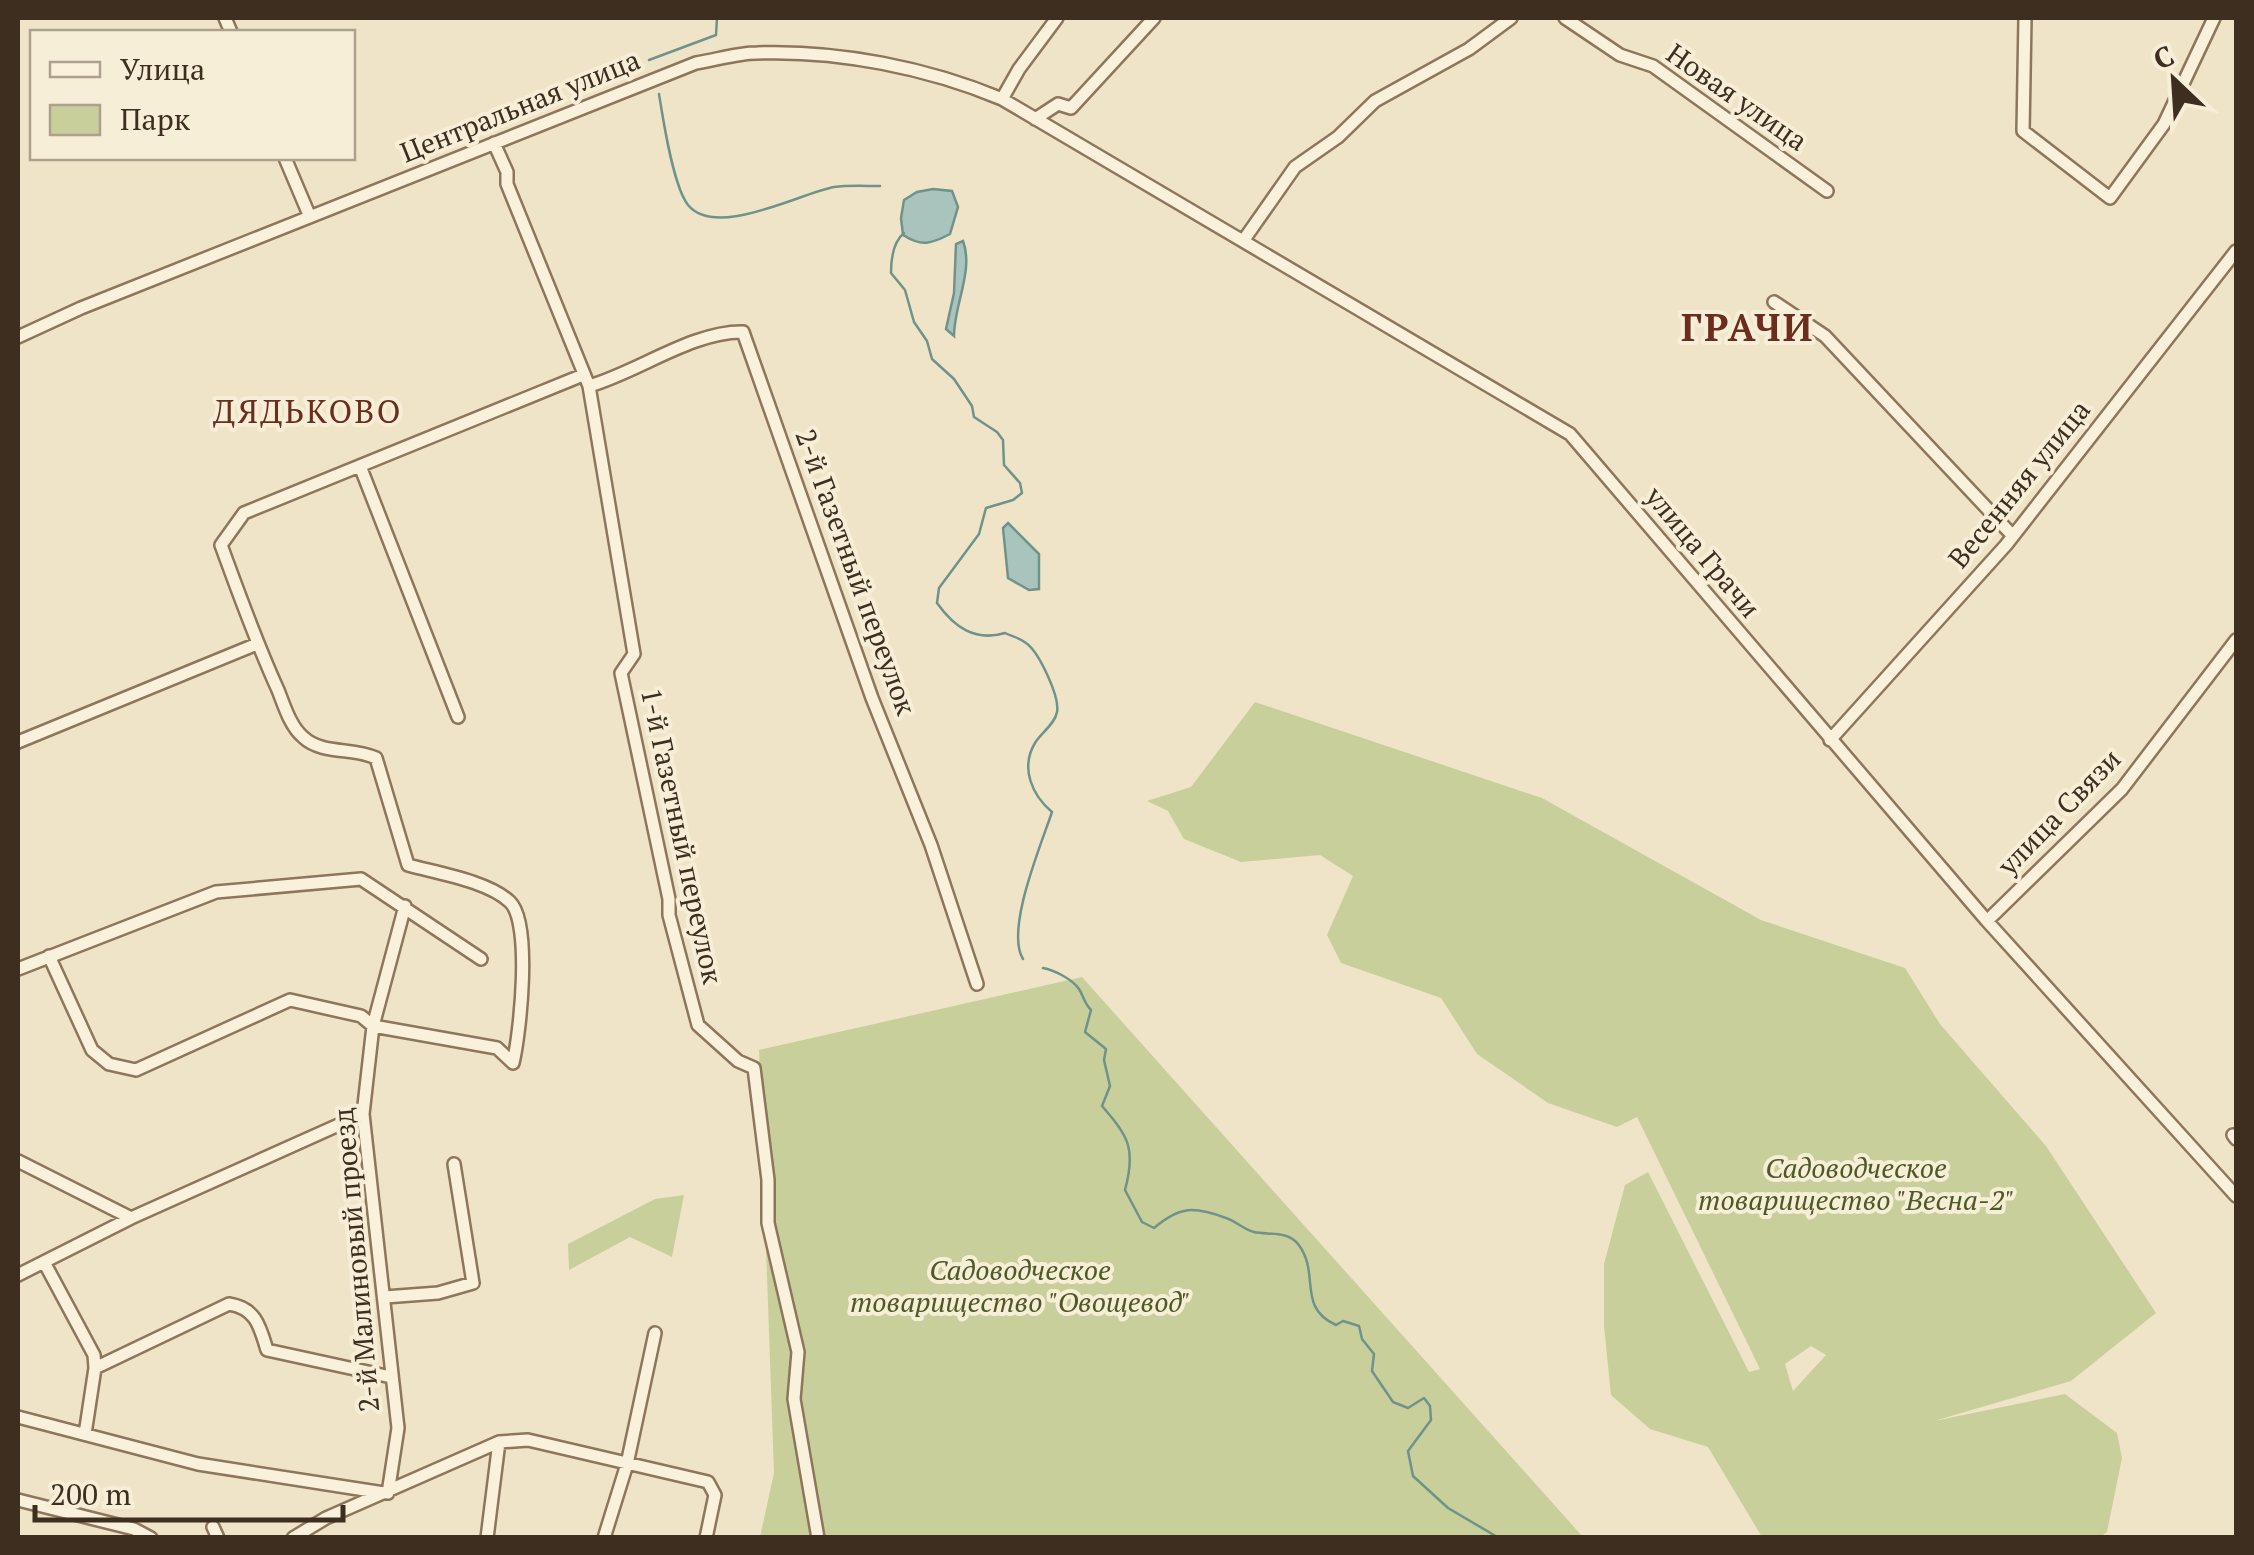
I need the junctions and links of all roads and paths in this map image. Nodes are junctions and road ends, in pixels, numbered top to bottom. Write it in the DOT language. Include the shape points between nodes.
graph roads {
  1 [pos="1057,18"];
  2 [pos="1153,18"];
  3 [pos="1510,18"];
  4 [pos="1565,18"];
  5 [pos="2025,18"];
  6 [pos="2214,18"];
  7 [pos="1002,99"];
  8 [pos="1036,119"];
  9 [pos="494,142"];
  10 [pos="286,160"];
  11 [pos="1826,191"];
  12 [pos="310,216"];
  13 [pos="1243,240"];
  14 [pos="2236,250"];
  15 [pos="1774,302"];
  16 [pos="18,337"];
  17 [pos="586,380"];
  18 [pos="360,466"];
  19 [pos="2013,536"];
  20 [pos="2236,640"];
  21 [pos="257,644"];
  22 [pos="458,717"];
  23 [pos="1830,740"];
  24 [pos="18,742"];
  25 [pos="405,906"];
  26 [pos="1986,921"];
  27 [pos="49,956"];
  28 [pos="481,959"];
  29 [pos="18,969"];
  30 [pos="977,984"];
  31 [pos="373,1026"];
  32 [pos="363,1114"];
  33 [pos="18,1162"];
  34 [pos="454,1164"];
  35 [pos="2236,1196"];
  36 [pos="131,1218"];
  37 [pos="44,1262"];
  38 [pos="18,1274"];
  39 [pos="386,1297"];
  40 [pos="655,1334"];
  41 [pos="95,1368"];
  42 [pos="392,1377"];
  43 [pos="18,1417"];
  44 [pos="85,1434"];
  45 [pos="500,1442"];
  46 [pos="627,1464"];
  47 [pos="388,1494"];
  48 [pos="18,1500"];
  49 [pos="151,1538"];
  50 [pos="294,1538"];
  51 [pos="487,1538"];
  52 [pos="604,1538"];
  53 [pos="706,1538"];
  54 [pos="818,1538"];
  1 -- 7 [label="street"];
  2 -- 8 [label="street" via="1071,108 1058,104"];
  3 -- 13 [label="street" via="1375,101 1295,167"];
  4 -- 11 [label="street, Новая улица" via="1620,55 1653,66"];
  5 -- 6 [label="street" via="2023,131 2110,198 2164,124"];
  7 -- 8 [label="street, улица Грачи"];
  7 -- 9 [label="street, Центральная улица" via="956,80 839,57 756,52 696,63"];
  8 -- 13 [label="street, улица Грачи"];
  9 -- 12 [label="street, Центральная улица"];
  9 -- 17 [label="street, 1-й Газетный переулок"];
  10 -- 12 [label="street"];
  12 -- 16 [label="street, Центральная улица"];
  13 -- 23 [label="street, улица Грачи" via="1570,434"];
  14 -- 19 [label="street, Весенняя улица"];
  15 -- 19 [label="street" via="1825,336"];
  17 -- 18 [label="street"];
  17 -- 30 [label="street, 2-й Газетный переулок" via="611,380 720,332 743,332"];
  17 -- 54 [label="street, 1-й Газетный переулок" via="634,654 621,673 669,915 698,1025 754,1068 768,1223 798,1352 794,1399"];
  18 -- 21 [label="street" via="244,513 221,545"];
  18 -- 22 [label="street"];
  19 -- 23 [label="street, Весенняя улица"];
  20 -- 26 [label="street, улица Связи" via="2122,790"];
  21 -- 24 [label="street"];
  21 -- 31 [label="street" via="304,739 376,758 408,866 475,883 511,902 518,917 523,986 513,1063 498,1048"];
  23 -- 26 [label="street, улица Грачи"];
  25 -- 27 [label="street" via="362,879 216,892"];
  25 -- 28 [label="street"];
  25 -- 31 [label="street, 2-й Малиновый проезд"];
  26 -- 35 [label="street, улица Грачи"];
  27 -- 29 [label="street"];
  27 -- 31 [label="street" via="92,1050 109,1064 136,1070 290,1000 361,1016"];
  31 -- 32 [label="street, 2-й Малиновый проезд"];
  32 -- 36 [label="street"];
  32 -- 39 [label="street, 2-й Малиновый проезд"];
  33 -- 36 [label="street"];
  34 -- 39 [label="street" via="473,1282"];
  36 -- 37 [label="street"];
  37 -- 38 [label="street"];
  37 -- 41 [label="street" via="91,1347"];
  39 -- 42 [label="street, 2-й Малиновый проезд"];
  40 -- 46 [label="street"];
  41 -- 42 [label="street" via="230,1304 258,1319 267,1350"];
  41 -- 44 [label="street"];
  42 -- 47 [label="street, 2-й Малиновый проезд" via="398,1428"];
  43 -- 44 [label="street"];
  44 -- 47 [label="street" via="198,1464"];
  45 -- 46 [label="street" via="528,1440"];
  45 -- 47 [label="street"];
  45 -- 51 [label="street"];
  46 -- 52 [label="street"];
  46 -- 53 [label="street" via="708,1482 715,1495"];
  47 -- 50 [label="street"];
  48 -- 49 [label="street"];
}
